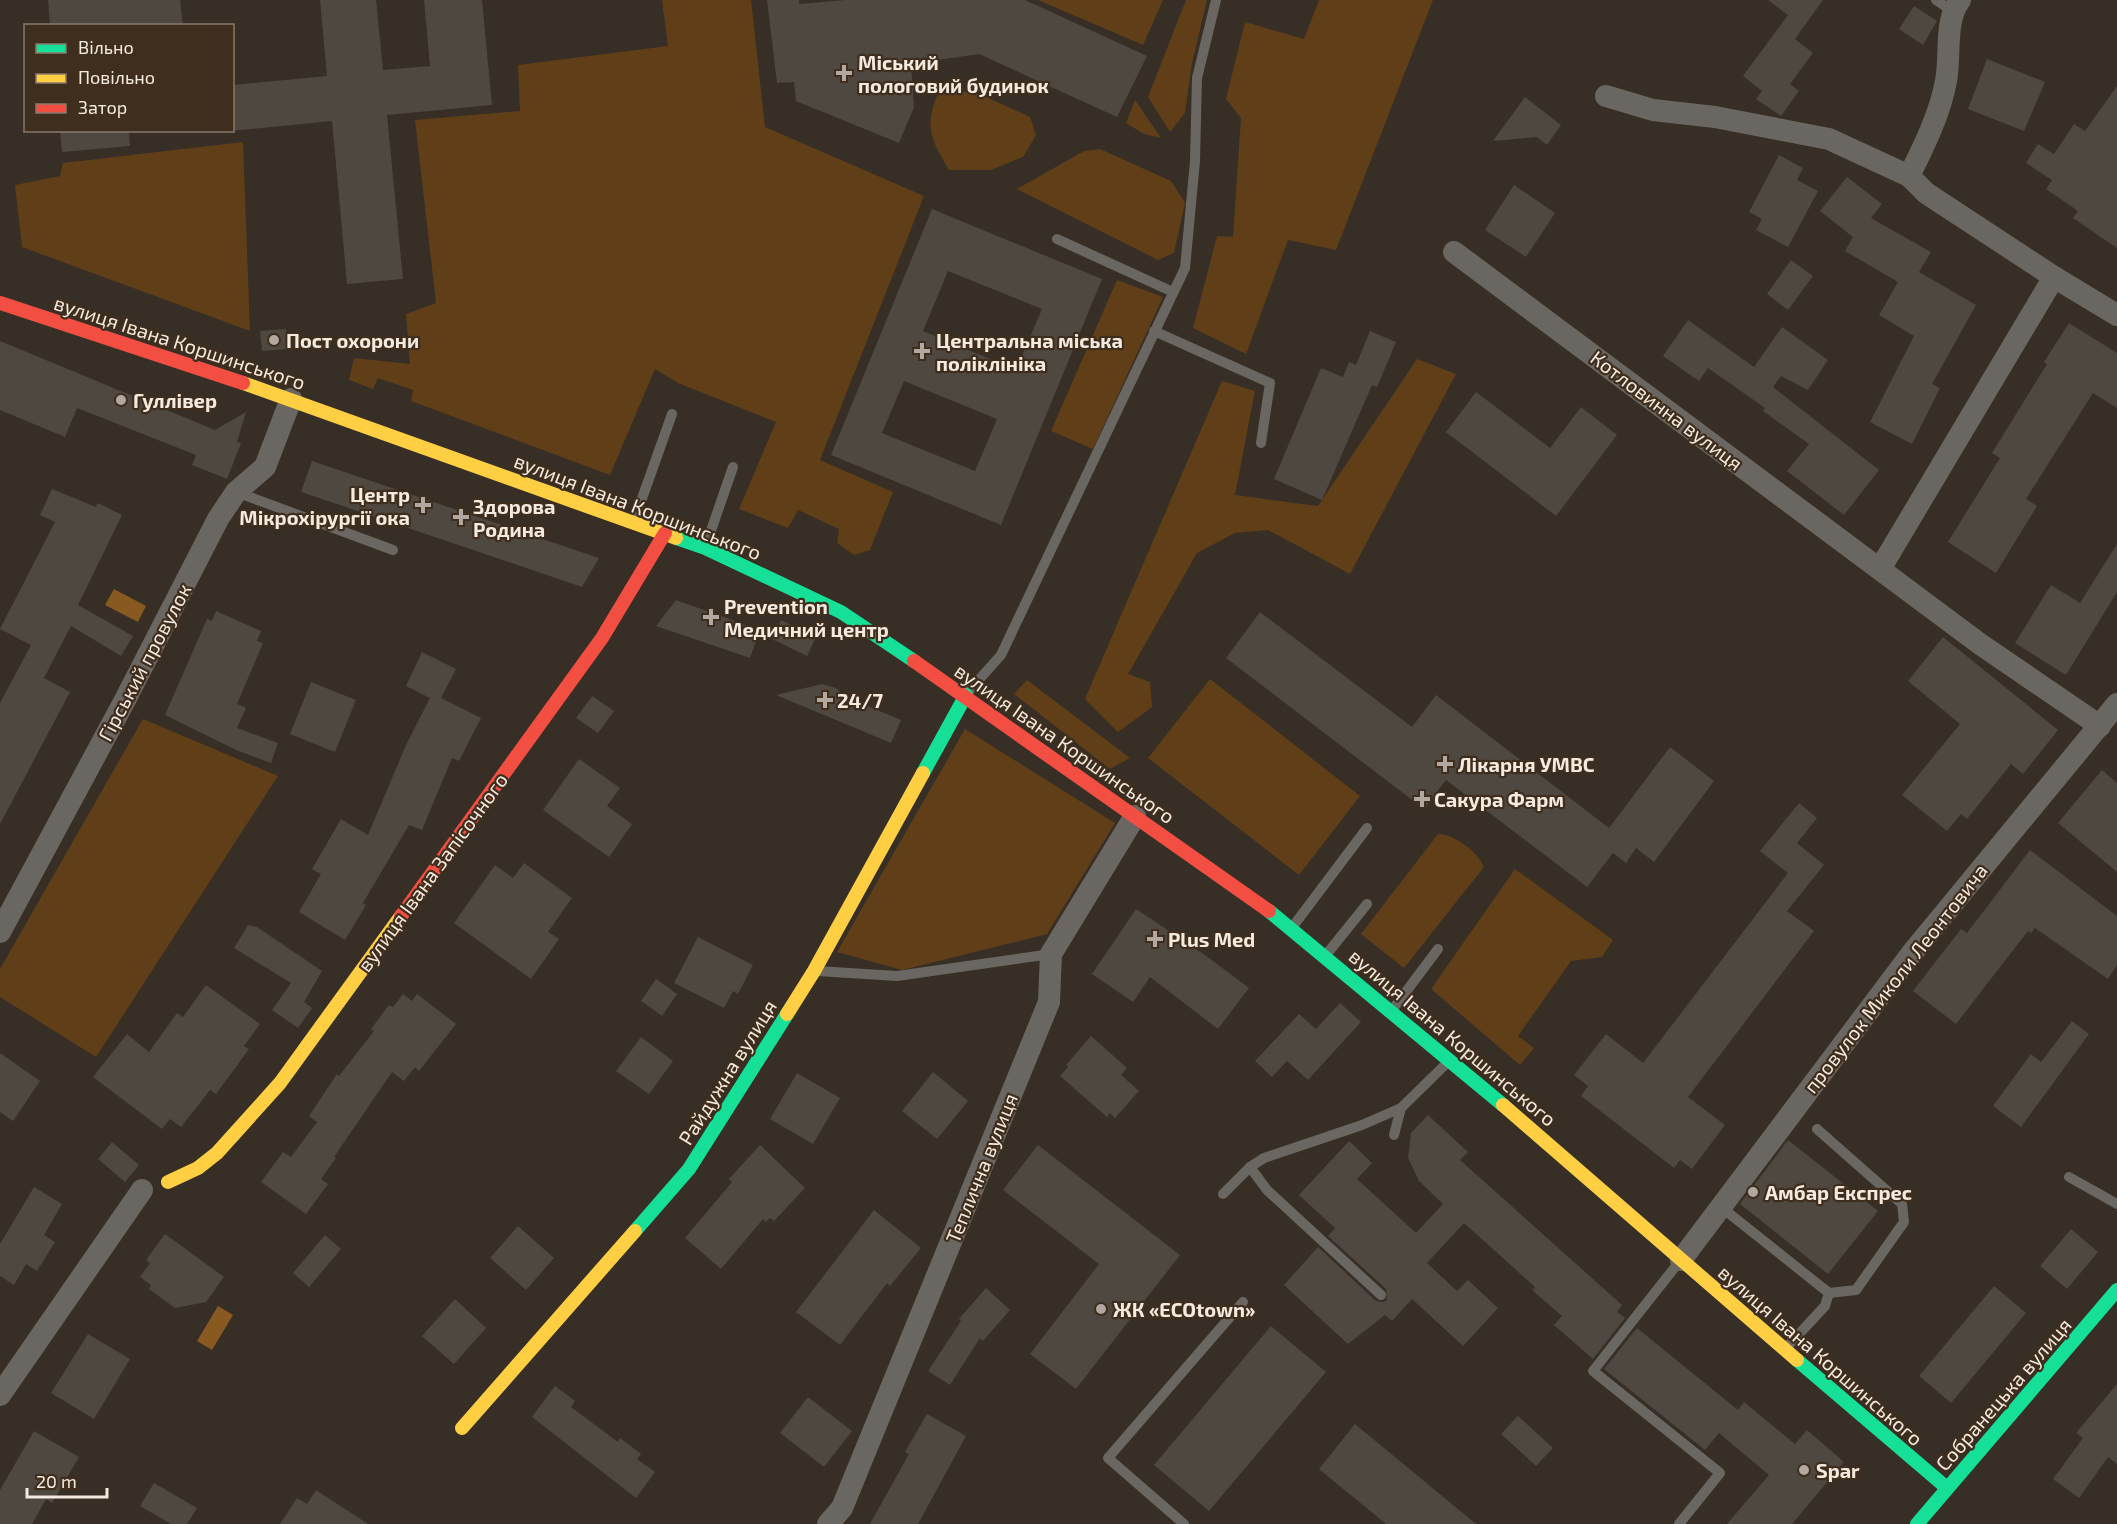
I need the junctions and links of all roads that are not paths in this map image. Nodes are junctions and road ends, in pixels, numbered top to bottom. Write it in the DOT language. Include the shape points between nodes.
graph roads {
  1 [pos="1216,0"];
  2 [pos="1949,4"];
  3 [pos="1606,96"];
  4 [pos="1909,176"];
  5 [pos="1058,239"];
  6 [pos="1454,252"];
  7 [pos="2054,278"];
  8 [pos="1173,292"];
  9 [pos="0,303"];
  10 [pos="2117,315"];
  11 [pos="1154,332"];
  12 [pos="291,399"];
  13 [pos="672,414"];
  14 [pos="1261,443"];
  15 [pos="733,466"];
  16 [pos="236,492"];
  17 [pos="633,522"];
  18 [pos="665,533"];
  19 [pos="705,548"];
  20 [pos="393,550"];
  21 [pos="1880,568"];
  22 [pos="966,695"];
  23 [pos="2117,704"];
  24 [pos="2100,726"];
  25 [pos="1135,816"];
  26 [pos="1367,828"];
  27 [pos="1367,904"];
  28 [pos="1292,928"];
  29 [pos="0,932"];
  30 [pos="1438,949"];
  31 [pos="1051,954"];
  32 [pos="1326,955"];
  33 [pos="814,970"];
  34 [pos="1392,1009"];
  35 [pos="1451,1059"];
  36 [pos="1401,1108"];
  37 [pos="1817,1130"];
  38 [pos="1394,1135"];
  39 [pos="1250,1167"];
  40 [pos="2069,1176"];
  41 [pos="168,1182"];
  42 [pos="142,1190"];
  43 [pos="1223,1194"];
  44 [pos="2117,1204"];
  45 [pos="1721,1207"];
  46 [pos="1681,1260"];
  47 [pos="2117,1290"];
  48 [pos="1829,1293"];
  49 [pos="1381,1295"];
  50 [pos="1243,1302"];
  51 [pos="1784,1350"];
  52 [pos="0,1395"];
  53 [pos="462,1428"];
  54 [pos="1947,1488"];
  55 [pos="828,1524"];
  56 [pos="1184,1524"];
  57 [pos="1679,1524"];
  58 [pos="1917,1524"];
  1 -- 8 [label="lane" via="1197,78 1195,161 1185,268"];
  2 -- 4 [label="street" via="1946,81 1937,113"];
  3 -- 4 [label="street" via="1653,110 1715,117 1829,139"];
  4 -- 7 [label="street" via="1926,193"];
  5 -- 8 [label="lane"];
  6 -- 21 [label="street, Котловинна вулиця"];
  7 -- 10 [label="street"];
  7 -- 21 [label="street"];
  8 -- 11 [label="lane"];
  9 -- 12 [label="street, вулиця Івана Коршинського"];
  11 -- 14 [label="lane" via="1270,383"];
  11 -- 22 [label="lane" via="1002,655"];
  12 -- 16 [label="street, Гірський провулок" via="265,467"];
  12 -- 17 [label="street, вулиця Івана Коршинського"];
  13 -- 17 [label="lane"];
  15 -- 19 [label="lane"];
  16 -- 20 [label="lane"];
  16 -- 29 [label="street, Гірський провулок" via="218,519"];
  17 -- 18 [label="street, вулиця Івана Коршинського"];
  18 -- 19 [label="street, вулиця Івана Коршинського"];
  18 -- 41 [label="street, вулиця Івана Запісочного" via="602,639 280,1083 217,1153 198,1168"];
  19 -- 22 [label="street, вулиця Івана Коршинського" via="841,612"];
  21 -- 24 [label="street, Котловинна вулиця" via="1980,644"];
  22 -- 25 [label="street, вулиця Івана Коршинського"];
  22 -- 33 [label="street, Райдужна вулиця"];
  23 -- 24 [label="street, провулок Миколи Леонтовича"];
  24 -- 45 [label="street, провулок Миколи Леонтовича" via="1999,843 1912,953"];
  25 -- 28 [label="street, вулиця Івана Коршинського"];
  25 -- 31 [label="street, Теплична вулиця"];
  26 -- 28 [label="lane"];
  27 -- 32 [label="lane"];
  28 -- 32 [label="street, вулиця Івана Коршинського"];
  30 -- 34 [label="lane"];
  31 -- 33 [label="lane" via="897,976"];
  31 -- 55 [label="street, Теплична вулиця" via="1049,1002 842,1508"];
  32 -- 34 [label="street, вулиця Івана Коршинського"];
  33 -- 53 [label="street, Райдужна вулиця" via="689,1169"];
  34 -- 35 [label="street, вулиця Івана Коршинського"];
  35 -- 36 [label="lane"];
  35 -- 46 [label="street, вулиця Івана Коршинського"];
  36 -- 38 [label="lane"];
  36 -- 39 [label="lane" via="1280,1152"];
  37 -- 48 [label="lane" via="1902,1204 1904,1222 1856,1290"];
  39 -- 43 [label="lane"];
  39 -- 49 [label="lane" via="1267,1190"];
  40 -- 44 [label="lane"];
  42 -- 52 [label="street"];
  45 -- 46 [label="street, провулок Миколи Леонтовича"];
  45 -- 48 [label="lane"];
  46 -- 51 [label="street, вулиця Івана Коршинського"];
  46 -- 57 [label="lane" via="1593,1371 1720,1473"];
  47 -- 54 [label="street, Собранецька вулиця"];
  48 -- 51 [label="lane" via="1825,1306"];
  50 -- 56 [label="lane" via="1108,1458"];
  51 -- 54 [label="street, вулиця Івана Коршинського"];
  54 -- 58 [label="street, Собранецька вулиця"];
}
